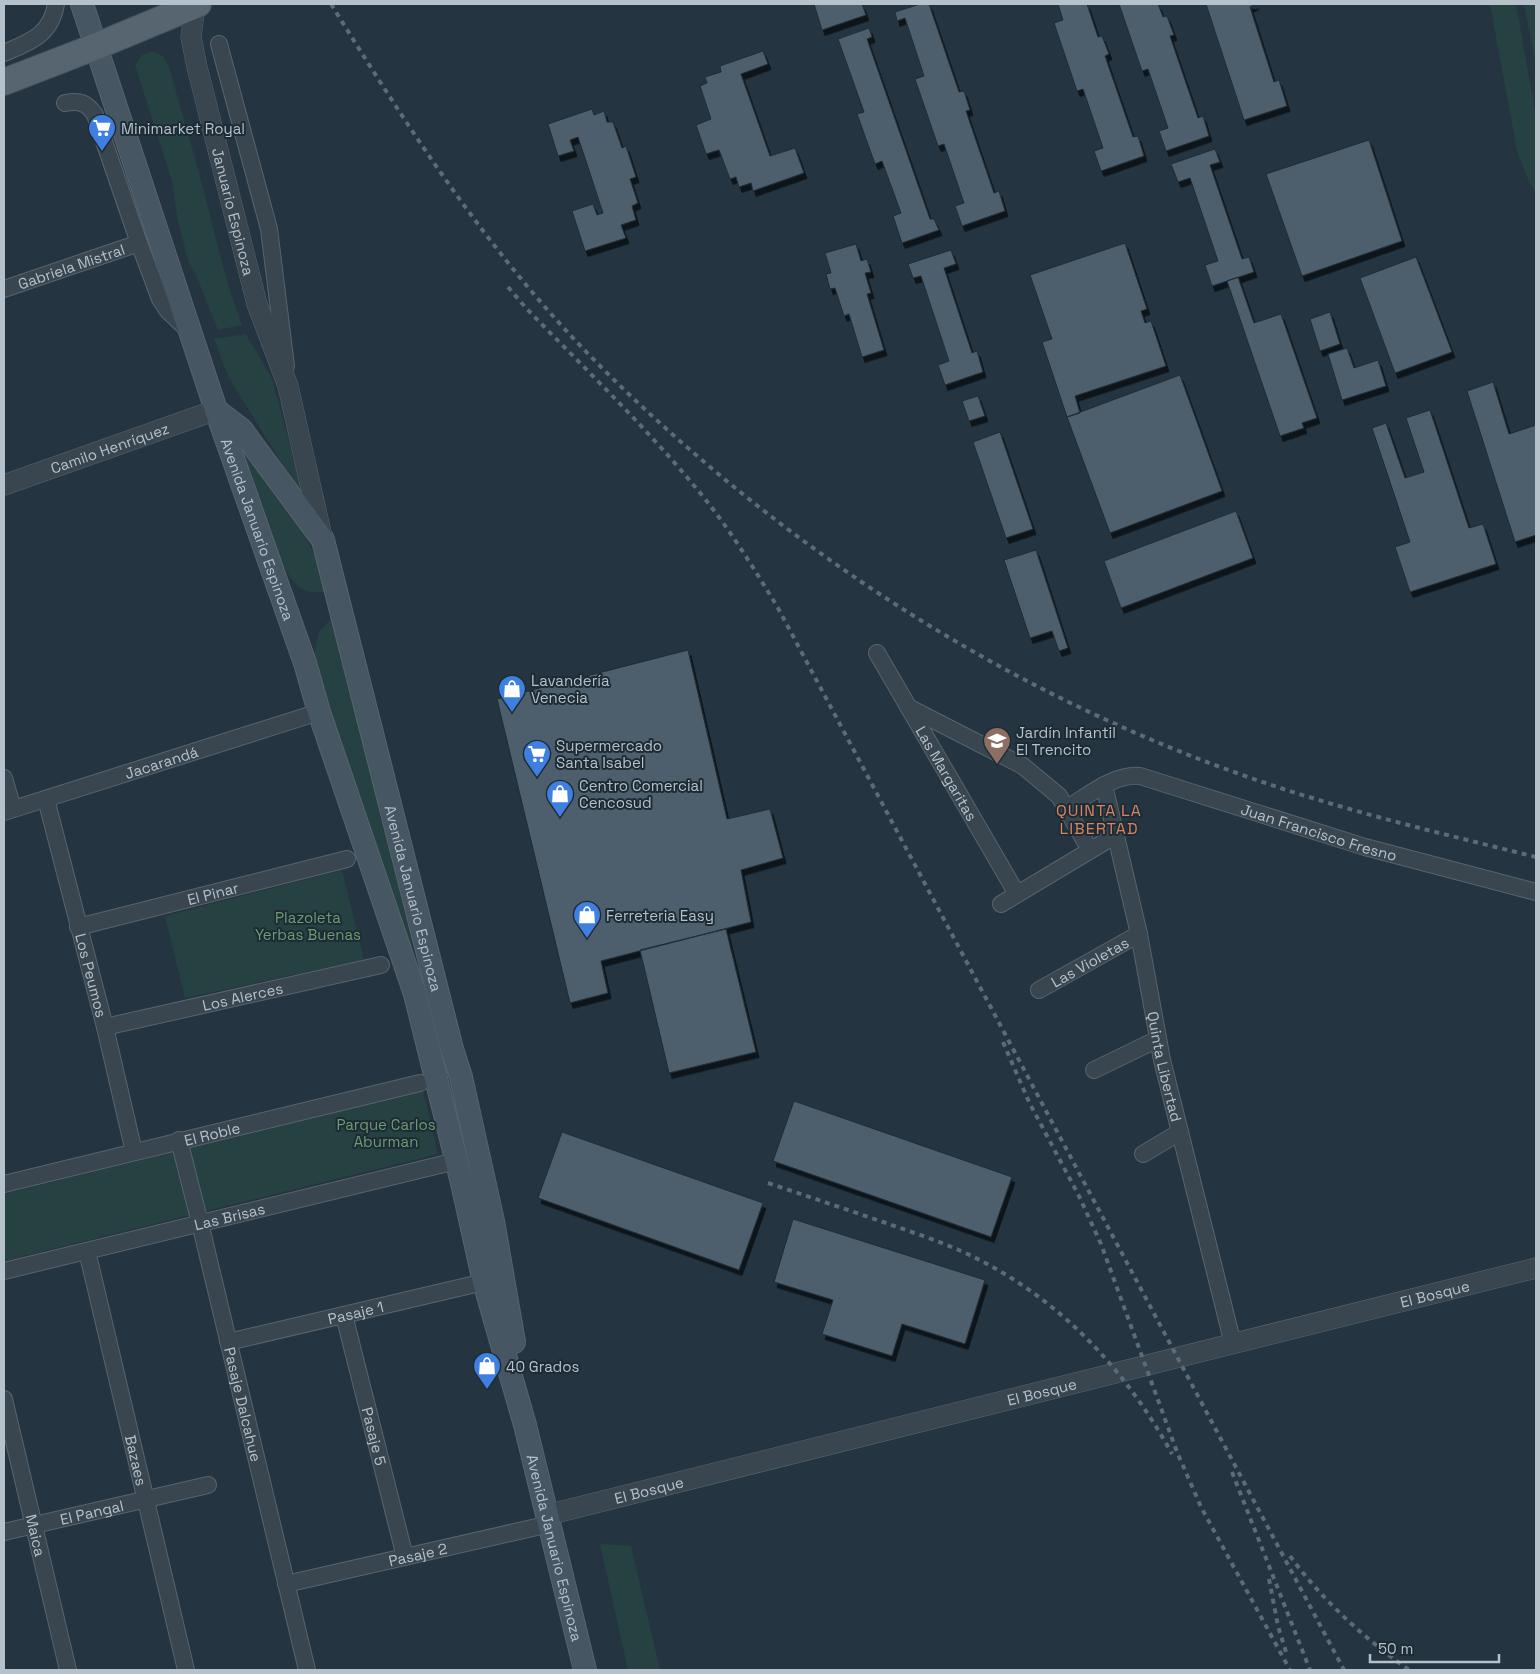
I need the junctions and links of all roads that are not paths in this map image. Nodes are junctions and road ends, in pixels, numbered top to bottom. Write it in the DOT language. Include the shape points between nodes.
graph roads {
  1 [pos="56,4"];
  2 [pos="82,4"];
  3 [pos="196,4"];
  4 [pos="219,44"];
  5 [pos="96,46"];
  6 [pos="4,53"];
  7 [pos="4,82"];
  8 [pos="65,103"];
  9 [pos="139,242"];
  10 [pos="4,290"];
  11 [pos="190,332"];
  12 [pos="288,386"];
  13 [pos="216,410"];
  14 [pos="4,485"];
  15 [pos="323,540"];
  16 [pos="877,653"];
  17 [pos="908,707"];
  18 [pos="319,712"];
  19 [pos="4,778"];
  20 [pos="1104,785"];
  21 [pos="46,799"];
  22 [pos="1066,809"];
  23 [pos="9,811"];
  24 [pos="1116,834"];
  25 [pos="1090,850"];
  26 [pos="347,859"];
  27 [pos="1536,892"];
  28 [pos="1017,894"];
  29 [pos="1001,904"];
  30 [pos="78,927"];
  31 [pos="1139,934"];
  32 [pos="381,965"];
  33 [pos="1038,990"];
  34 [pos="105,1027"];
  35 [pos="1158,1039"];
  36 [pos="1094,1070"];
  37 [pos="420,1083"];
  38 [pos="1180,1132"];
  39 [pos="179,1140"];
  40 [pos="134,1152"];
  41 [pos="1142,1154"];
  42 [pos="456,1161"];
  43 [pos="4,1184"];
  44 [pos="200,1223"];
  45 [pos="87,1251"];
  46 [pos="1536,1268"];
  47 [pos="4,1271"];
  48 [pos="484,1282"];
  49 [pos="344,1315"];
  50 [pos="228,1342"];
  51 [pos="1233,1344"];
  52 [pos="4,1399"];
  53 [pos="525,1425"];
  54 [pos="208,1485"];
  55 [pos="146,1500"];
  56 [pos="549,1520"];
  57 [pos="33,1525"];
  58 [pos="4,1532"];
  59 [pos="405,1557"];
  60 [pos="286,1584"];
  61 [pos="68,1670"];
  62 [pos="186,1670"];
  63 [pos="307,1670"];
  64 [pos="585,1670"];
  1 -- 6 [label="street" via="49,25 41,34"];
  2 -- 5 [label="main road, Avenida Januario Espinoza"];
  3 -- 5 [label="main road"];
  3 -- 12 [label="street, Januario Espinoza" via="191,37 197,67 257,304"];
  4 -- 12 [label="street, Januario Espinoza" via="269,229"];
  5 -- 7 [label="main road"];
  5 -- 11 [label="main road, Avenida Januario Espinoza"];
  8 -- 9 [label="street" via="84,103 95,115"];
  9 -- 10 [label="street, Gabriela Mistral"];
  9 -- 11 [label="street" via="160,299 168,312"];
  11 -- 13 [label="main road, Avenida Januario Espinoza"];
  12 -- 15 [label="street, Januario Espinoza"];
  13 -- 14 [label="street, Camilo Henríquez"];
  13 -- 15 [label="main road, Avenida Januario Espinoza" via="241,429"];
  13 -- 18 [label="main road, Avenida Januario Espinoza" via="305,663"];
  15 -- 53 [label="main road, Avenida Januario Espinoza" via="484,1179 505,1288"];
  16 -- 17 [label="street, Las Margaritas"];
  17 -- 22 [label="street" via="1023,766 1059,796"];
  17 -- 28 [label="street, Las Margaritas"];
  18 -- 21 [label="street, Jacarandá"];
  18 -- 42 [label="main road, Avenida Januario Espinoza" via="415,994"];
  19 -- 23 [label="street"];
  20 -- 22 [label="street, Juan Francisco Fresno"];
  20 -- 24 [label="street, Quinta Libertad"];
  20 -- 27 [label="street, Juan Francisco Fresno" via="1130,775 1140,776 1365,847"];
  21 -- 23 [label="street, Jacarandá"];
  21 -- 30 [label="street, Los Peumos"];
  22 -- 25 [label="street"];
  24 -- 25 [label="street"];
  24 -- 31 [label="street, Quinta Libertad"];
  25 -- 28 [label="street"];
  26 -- 30 [label="street, El Pinar"];
  28 -- 29 [label="street"];
  30 -- 34 [label="street, Los Peumos"];
  31 -- 33 [label="street, Las Violetas"];
  31 -- 35 [label="street, Quinta Libertad"];
  32 -- 34 [label="street, Los Alerces"];
  34 -- 40 [label="street, Los Peumos"];
  35 -- 36 [label="street"];
  35 -- 38 [label="street, Quinta Libertad"];
  37 -- 39 [label="street, El Roble"];
  38 -- 41 [label="street"];
  38 -- 51 [label="street, Quinta Libertad"];
  39 -- 40 [label="street, El Roble"];
  39 -- 44 [label="street, Pasaje Dalcahue"];
  40 -- 43 [label="street, El Roble"];
  42 -- 44 [label="street, Las Brisas"];
  42 -- 48 [label="main road, Avenida Januario Espinoza"];
  44 -- 45 [label="street, Las Brisas"];
  44 -- 50 [label="street, Pasaje Dalcahue"];
  45 -- 47 [label="street, Las Brisas"];
  45 -- 55 [label="street, Bazaes"];
  46 -- 51 [label="street, El Bosque"];
  48 -- 49 [label="street, Pasaje 1"];
  48 -- 53 [label="main road, Avenida Januario Espinoza"];
  49 -- 50 [label="street, Pasaje 1"];
  49 -- 59 [label="street, Pasaje 5"];
  50 -- 60 [label="street, Pasaje Dalcahue"];
  51 -- 56 [label="street, El Bosque"];
  52 -- 57 [label="street, Maica"];
  53 -- 56 [label="main road, Avenida Januario Espinoza"];
  54 -- 55 [label="street, El Pangal"];
  55 -- 57 [label="street, El Pangal"];
  55 -- 62 [label="street, Bazaes"];
  56 -- 59 [label="street, Pasaje 2"];
  56 -- 64 [label="main road, Avenida Januario Espinoza"];
  57 -- 58 [label="street, El Pangal"];
  57 -- 61 [label="street, Maica"];
  59 -- 60 [label="street, Pasaje 2"];
  60 -- 63 [label="street, Pasaje Dalcahue"];
}
